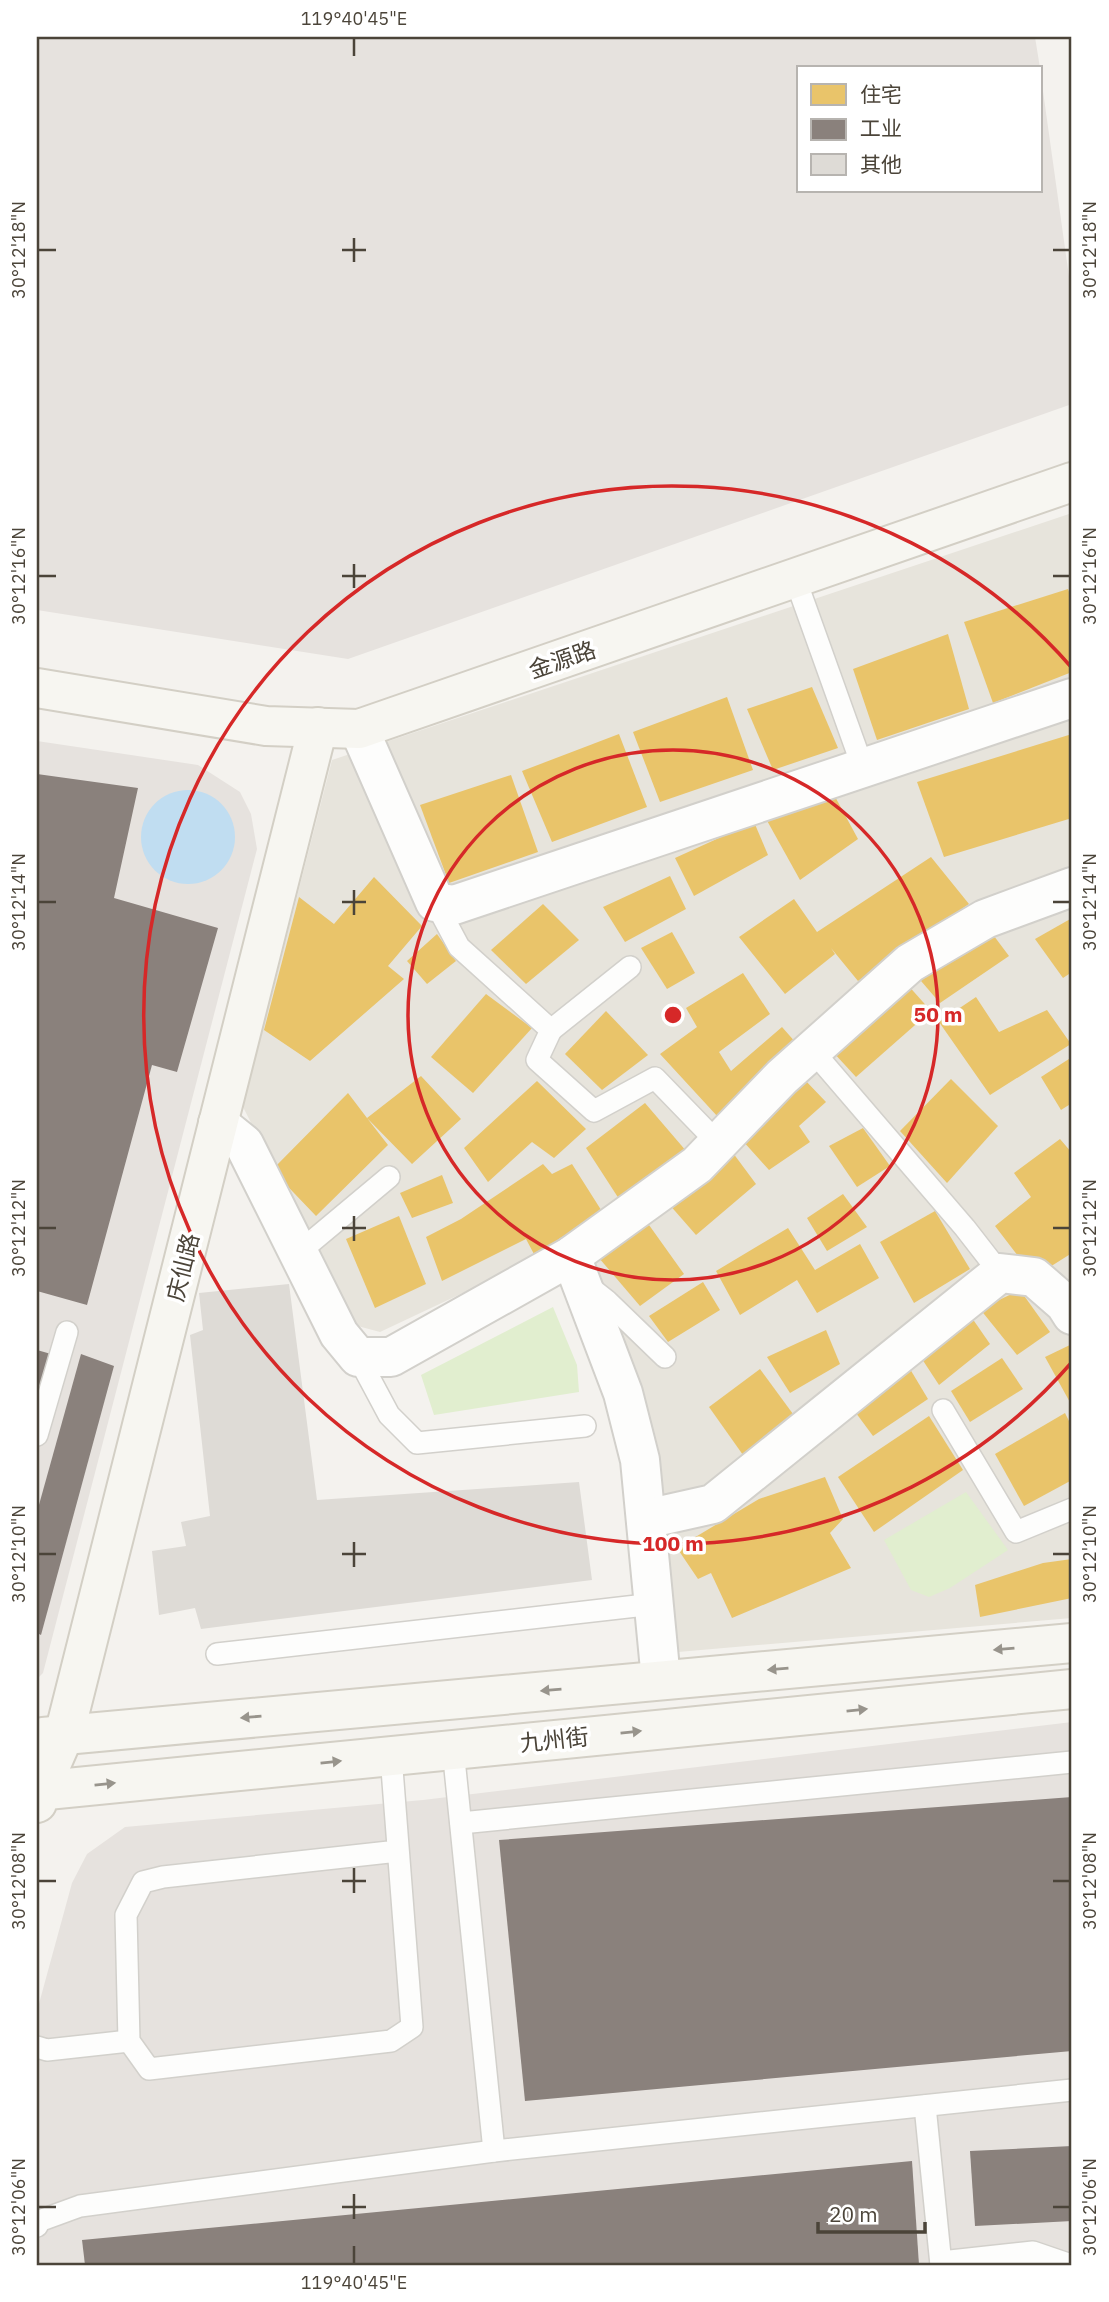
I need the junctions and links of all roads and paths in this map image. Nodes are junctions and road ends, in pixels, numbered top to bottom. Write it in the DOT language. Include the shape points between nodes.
graph roads {
  1 [pos="1072,482"];
  2 [pos="795,578"];
  3 [pos="37,688"];
  4 [pos="1072,698"];
  5 [pos="318,727"];
  6 [pos="359,729"];
  7 [pos="863,768"];
  8 [pos="1072,887"];
  9 [pos="435,902"];
  10 [pos="630,967"];
  11 [pos="551,1030"];
  12 [pos="812,1050"];
  13 [pos="218,1124"];
  14 [pos="718,1143"];
  15 [pos="389,1177"];
  16 [pos="299,1253"];
  17 [pos="576,1268"];
  18 [pos="1000,1273"];
  19 [pos="1072,1315"];
  20 [pos="67,1332"];
  21 [pos="358,1356"];
  22 [pos="664,1357"];
  23 [pos="943,1410"];
  24 [pos="585,1426"];
  25 [pos="37,1435"];
  26 [pos="1072,1509"];
  27 [pos="646,1519"];
  28 [pos="654,1604"];
  29 [pos="1072,1643"];
  30 [pos="217,1654"];
  31 [pos="662,1680"];
  32 [pos="1072,1689"];
  33 [pos="51,1736"];
  34 [pos="453,1749"];
  35 [pos="391,1756"];
  36 [pos="1072,1762"];
  37 [pos="38,1795"];
  38 [pos="461,1823"];
  39 [pos="398,1851"];
  40 [pos="129,2041"];
  41 [pos="37,2047"];
  42 [pos="1072,2090"];
  43 [pos="925,2106"];
  44 [pos="494,2151"];
  45 [pos="37,2226"];
  46 [pos="941,2263"];
  47 [pos="1071,2265"];
  1 -- 2 [label="street, 金源路"];
  2 -- 6 [label="street, 金源路"];
  2 -- 7 [label="lane"];
  3 -- 5 [label="street, 金源路" via="266,726"];
  4 -- 7 [label="street"];
  5 -- 6 [label="street, 金源路"];
  5 -- 13 [label="street, 庆仙路"];
  6 -- 9 [label="street"];
  7 -- 9 [label="street" via="454,905"];
  8 -- 12 [label="street" via="985,919 910,963"];
  9 -- 11 [label="lane" via="459,947"];
  10 -- 11 [label="lane"];
  11 -- 14 [label="lane" via="537,1060 594,1111 655,1078"];
  12 -- 14 [label="street"];
  12 -- 18 [label="lane"];
  13 -- 16 [label="street" via="244,1144"];
  13 -- 33 [label="street, 庆仙路"];
  14 -- 17 [label="street"];
  15 -- 16 [label="lane"];
  16 -- 21 [label="street" via="339,1334"];
  17 -- 21 [label="street" via="391,1356"];
  17 -- 22 [label="lane"];
  17 -- 27 [label="street" via="623,1394 640,1460"];
  18 -- 19 [label="street" via="1034,1277"];
  18 -- 27 [label="street" via="713,1504"];
  20 -- 25 [label="lane"];
  21 -- 24 [label="lane" via="389,1415 417,1443"];
  23 -- 26 [label="lane" via="1016,1532"];
  27 -- 28 [label="street"];
  28 -- 30 [label="lane"];
  28 -- 31 [label="street"];
  29 -- 31 [label="street, one-way"];
  31 -- 33 [label="street, one-way"];
  34 -- 32 [label="street, 九州街, one-way"];
  33 -- 37 [label="street, 庆仙路"];
  34 -- 35 [label="street, 九州街"];
  34 -- 38 [label="lane"];
  37 -- 35 [label="street, 九州街, one-way"];
  35 -- 39 [label="lane"];
  36 -- 38 [label="lane"];
  38 -- 44 [label="lane"];
  39 -- 40 [label="lane" via="144,1882 126,1915"];
  39 -- 40 [label="lane" via="412,2027 391,2041 149,2069"];
  40 -- 41 [label="lane" via="47,2050"];
  42 -- 43 [label="lane"];
  43 -- 44 [label="lane"];
  43 -- 46 [label="lane"];
  44 -- 45 [label="lane" via="80,2206"];
  46 -- 47 [label="lane" via="1033,2252"];
}
